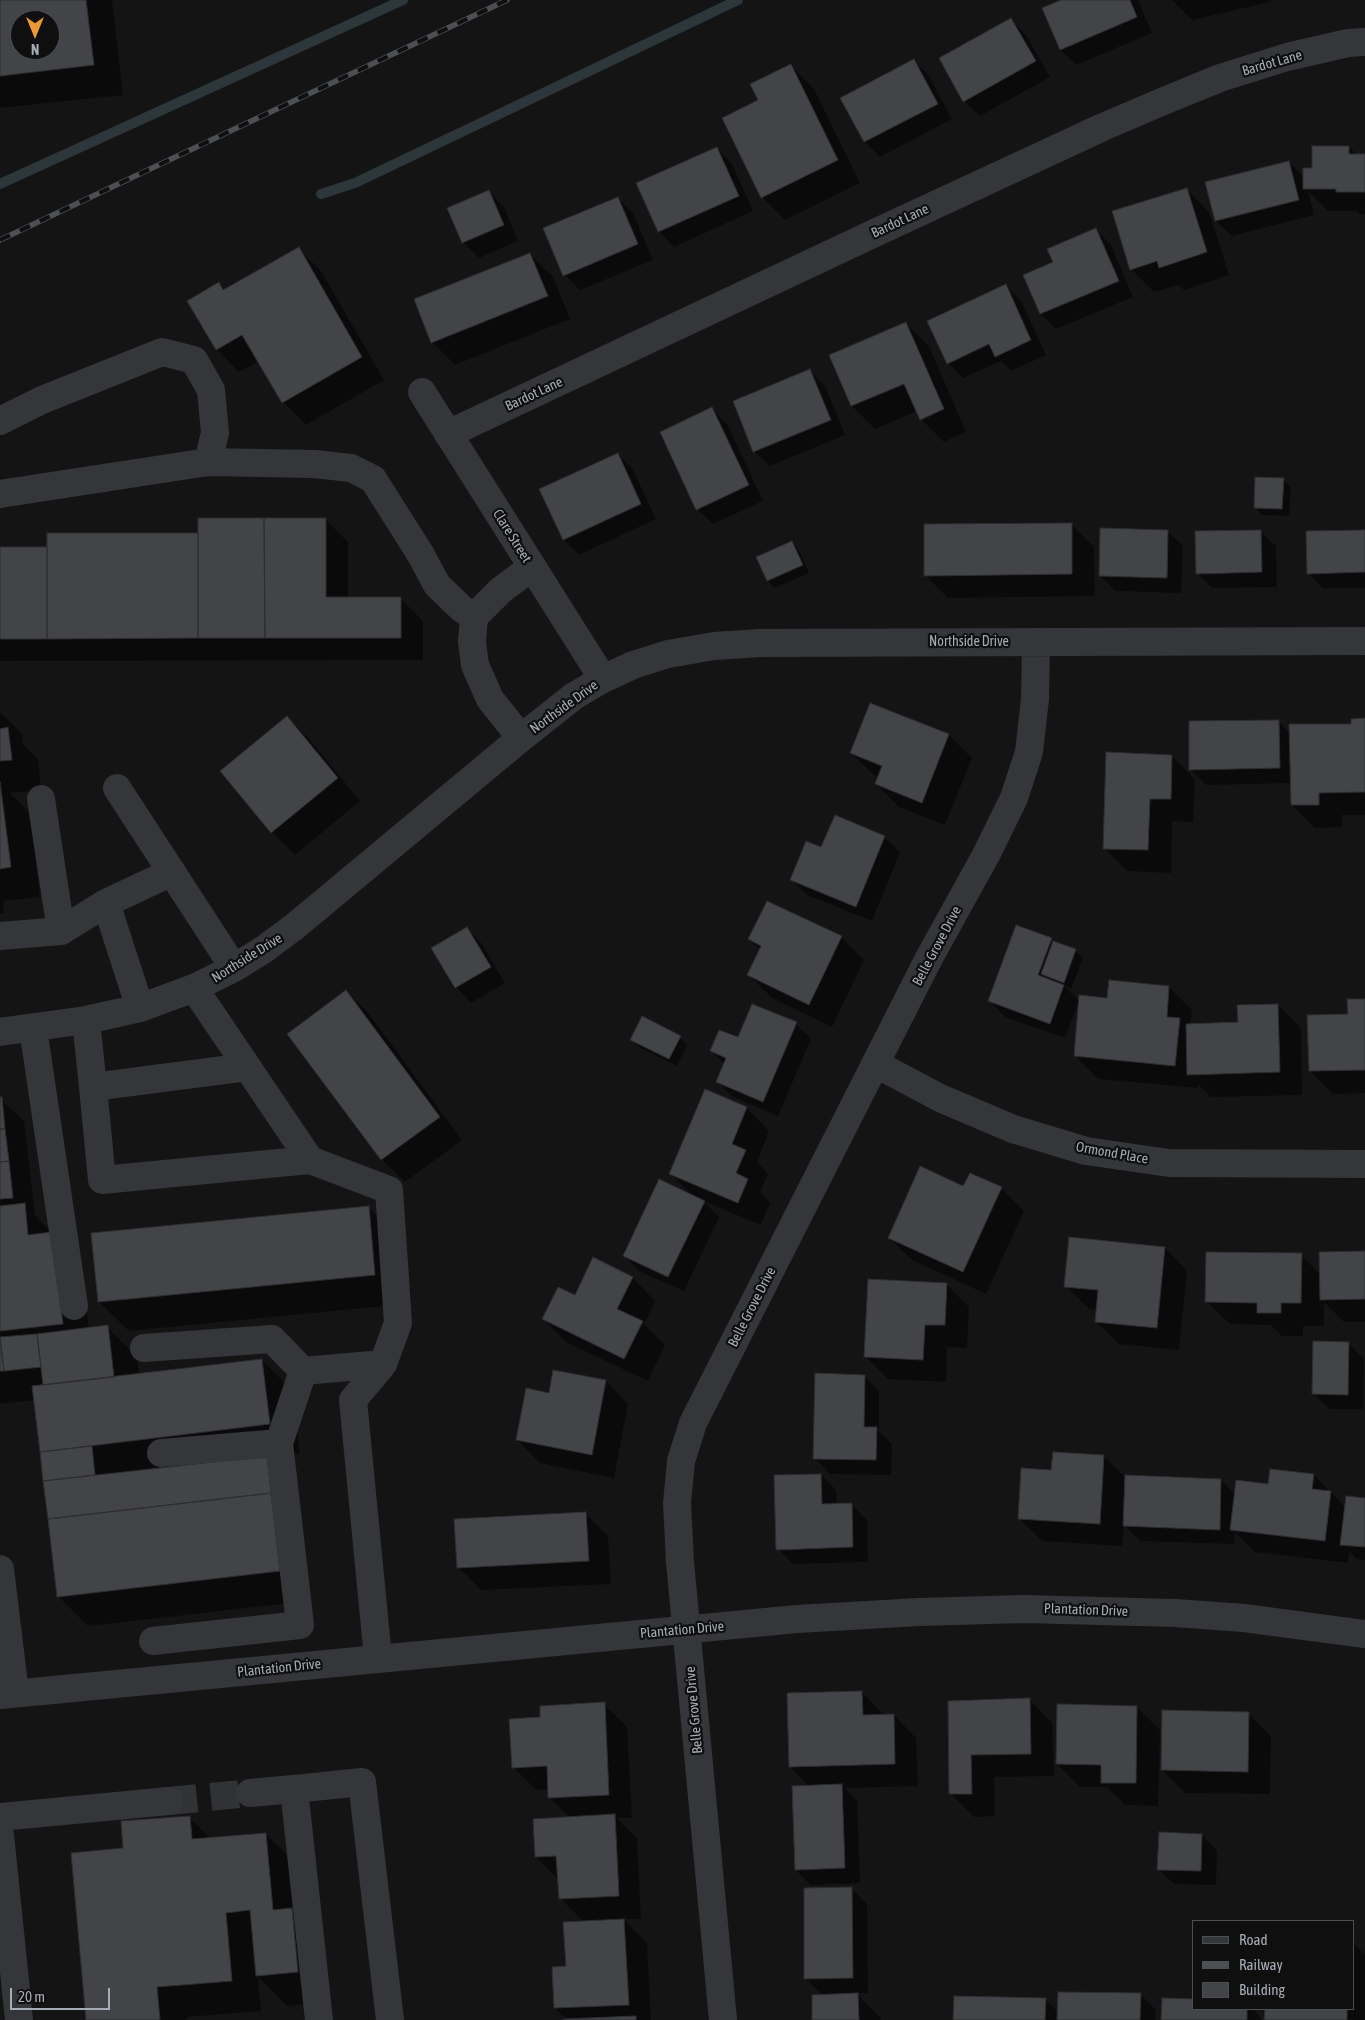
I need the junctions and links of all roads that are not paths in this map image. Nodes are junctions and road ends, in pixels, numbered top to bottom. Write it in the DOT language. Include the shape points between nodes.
graph roads {
  1 [pos="1365,42"];
  2 [pos="422,392"];
  3 [pos="0,420"];
  4 [pos="448,434"];
  5 [pos="208,462"];
  6 [pos="0,494"];
  7 [pos="532,567"];
  8 [pos="474,617"];
  9 [pos="1365,641"];
  10 [pos="1036,642"];
  11 [pos="603,679"];
  12 [pos="521,738"];
  13 [pos="117,788"];
  14 [pos="41,799"];
  15 [pos="172,872"];
  16 [pos="106,904"];
  17 [pos="61,931"];
  18 [pos="0,936"];
  19 [pos="234,968"];
  20 [pos="194,988"];
  21 [pos="140,1008"];
  22 [pos="86,1020"];
  23 [pos="33,1028"];
  24 [pos="0,1032"];
  25 [pos="876,1064"];
  26 [pos="247,1067"];
  27 [pos="93,1087"];
  28 [pos="310,1160"];
  29 [pos="1365,1164"];
  30 [pos="74,1306"];
  31 [pos="144,1348"];
  32 [pos="383,1364"];
  33 [pos="303,1371"];
  34 [pos="279,1443"];
  35 [pos="161,1453"];
  36 [pos="0,1569"];
  37 [pos="686,1630"];
  38 [pos="1365,1634"];
  39 [pos="212,1636"];
  40 [pos="153,1641"];
  41 [pos="378,1658"];
  42 [pos="217,1675"];
  43 [pos="8,1694"];
  44 [pos="294,1789"];
  45 [pos="250,1793"];
  46 [pos="169,1801"];
  47 [pos="0,1817"];
  48 [pos="0,1836"];
  49 [pos="2,1875"];
  50 [pos="19,2020"];
  51 [pos="319,2020"];
  52 [pos="390,2020"];
  53 [pos="723,2020"];
  1 -- 4 [label="street, Bardot Lane" via="1287,57 1220,78 1151,106"];
  2 -- 4 [label="street, Clare Street"];
  3 -- 5 [label="street" via="162,352 194,360 211,390 215,434"];
  4 -- 7 [label="street, Clare Street"];
  5 -- 6 [label="street"];
  5 -- 8 [label="street" via="315,464 351,468 373,479 437,585"];
  7 -- 8 [label="street" via="501,590"];
  7 -- 11 [label="street, Clare Street"];
  8 -- 12 [label="street" via="472,642 475,665 490,699"];
  9 -- 10 [label="street, Northside Drive"];
  10 -- 11 [label="street, Northside Drive" via="714,646 668,654"];
  10 -- 25 [label="street, Belle Grove Drive" via="1035,699 1029,752 1014,798"];
  11 -- 12 [label="street, Northside Drive" via="574,696"];
  12 -- 19 [label="street, Northside Drive" via="294,927"];
  13 -- 15 [label="street"];
  14 -- 17 [label="street"];
  15 -- 16 [label="street"];
  15 -- 19 [label="street"];
  16 -- 17 [label="street"];
  16 -- 21 [label="street"];
  17 -- 18 [label="street"];
  19 -- 20 [label="street, Northside Drive"];
  20 -- 21 [label="street, Northside Drive"];
  20 -- 26 [label="street"];
  21 -- 22 [label="street, Northside Drive"];
  22 -- 23 [label="street, Northside Drive"];
  22 -- 27 [label="street"];
  23 -- 24 [label="street, Northside Drive"];
  23 -- 30 [label="street"];
  25 -- 29 [label="street, Ormond Place" via="940,1098 1013,1129 1086,1151 1169,1162"];
  25 -- 37 [label="street, Belle Grove Drive" via="693,1423 681,1461 677,1503"];
  26 -- 27 [label="street"];
  26 -- 28 [label="street"];
  27 -- 28 [label="street" via="102,1180"];
  28 -- 32 [label="street" via="388,1190 398,1322"];
  31 -- 33 [label="street" via="272,1339"];
  32 -- 33 [label="street"];
  32 -- 41 [label="street" via="353,1400"];
  33 -- 34 [label="street"];
  34 -- 35 [label="street"];
  34 -- 39 [label="street" via="300,1625"];
  36 -- 43 [label="street"];
  37 -- 38 [label="street, Plantation Drive" via="806,1618 1024,1609 1244,1618"];
  37 -- 41 [label="street, Plantation Drive"];
  37 -- 53 [label="street, Belle Grove Drive"];
  39 -- 40 [label="street"];
  39 -- 42 [label="street"];
  41 -- 42 [label="street, Plantation Drive"];
  42 -- 43 [label="street, Plantation Drive"];
  44 -- 45 [label="street"];
  44 -- 51 [label="street"];
  44 -- 52 [label="street" via="362,1782"];
  46 -- 47 [label="street"];
  48 -- 49 [label="street"];
  49 -- 50 [label="street"];
}
